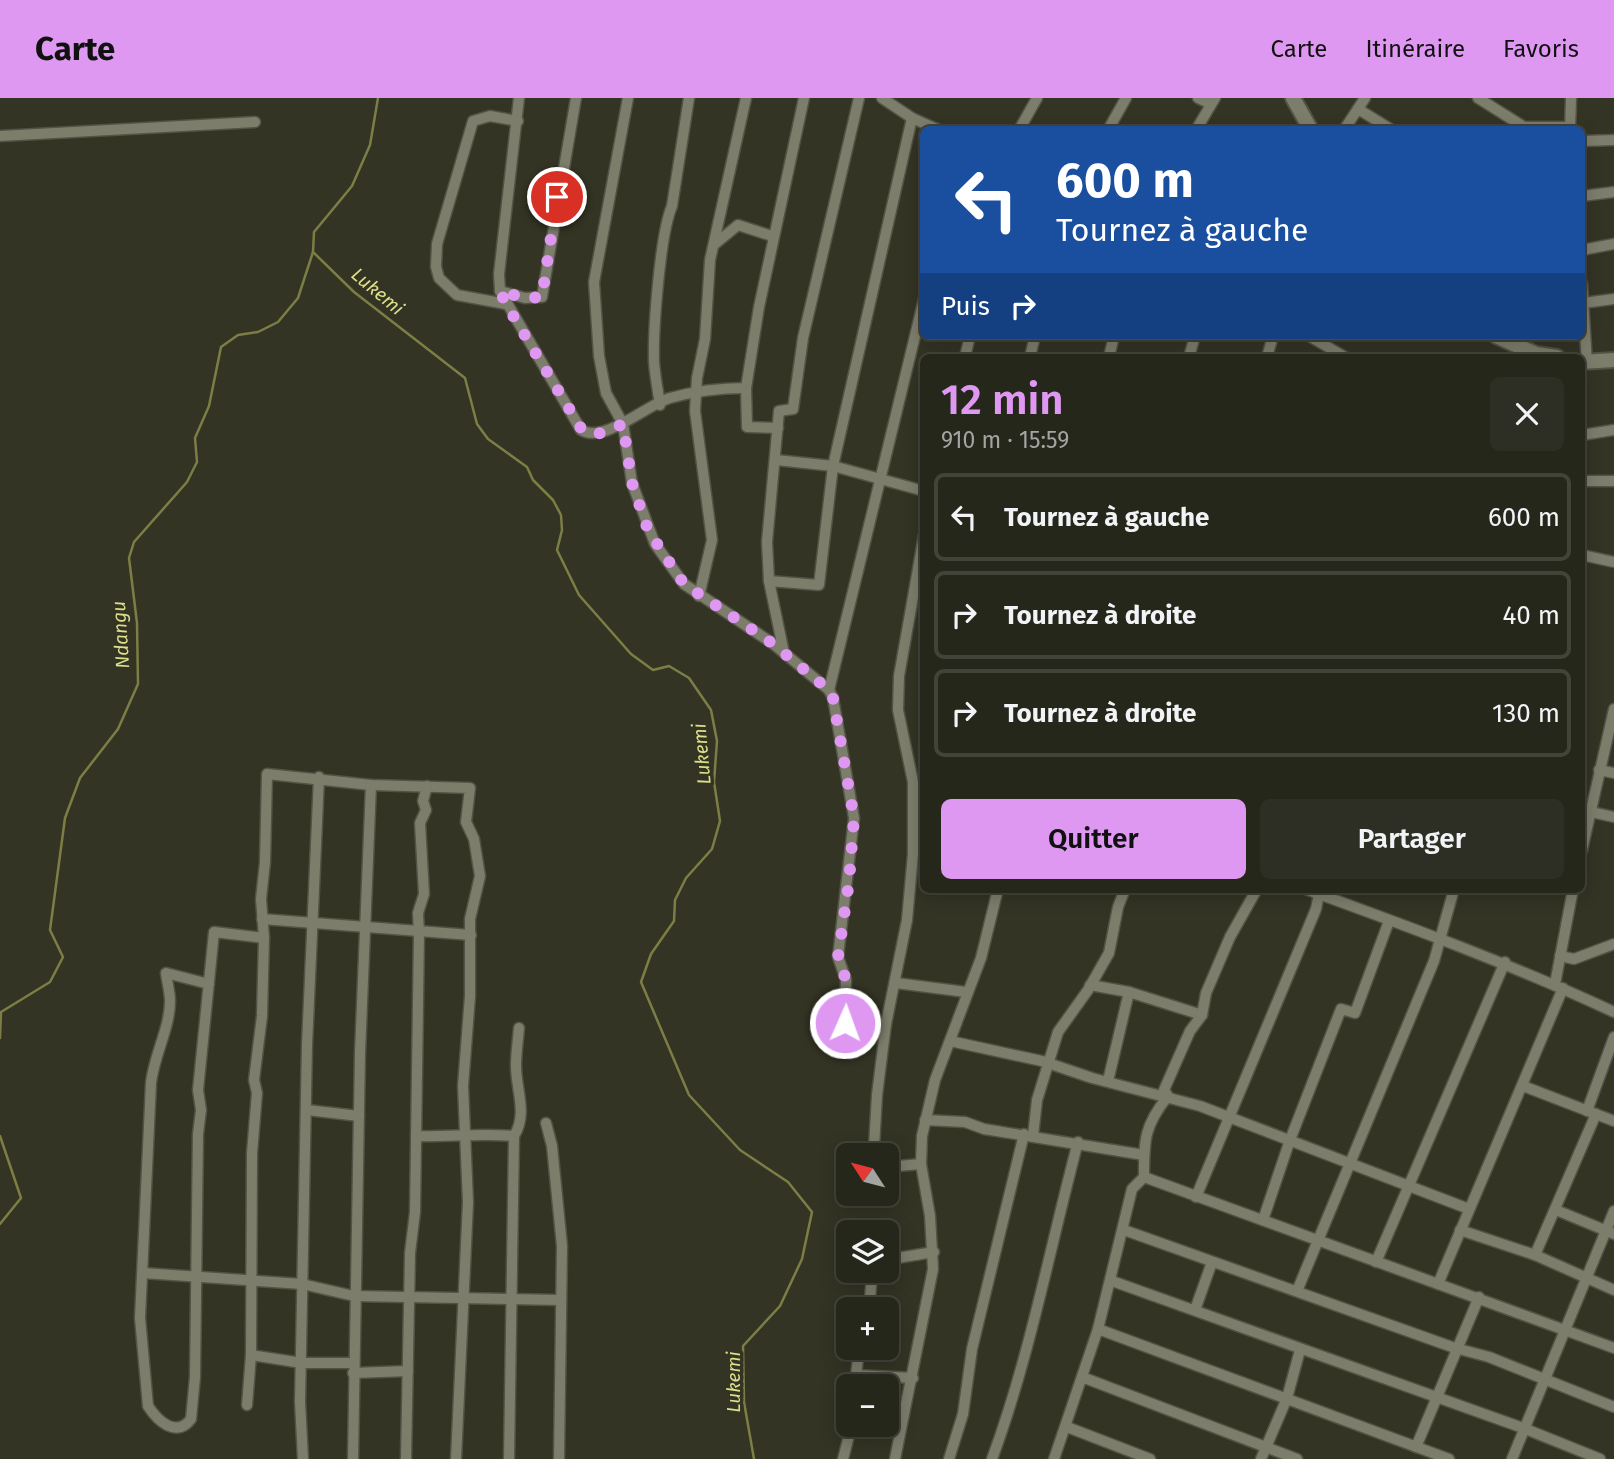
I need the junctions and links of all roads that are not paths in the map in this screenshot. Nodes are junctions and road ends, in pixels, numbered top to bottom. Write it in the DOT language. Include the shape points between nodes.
graph roads {
  1 [pos="519,98"];
  2 [pos="576,98"];
  3 [pos="628,98"];
  4 [pos="689,98"];
  5 [pos="746,98"];
  6 [pos="804,98"];
  7 [pos="859,98"];
  8 [pos="882,98"];
  9 [pos="1126,98"];
  10 [pos="1199,98"];
  11 [pos="1293,98"];
  12 [pos="1365,98"];
  13 [pos="1478,98"];
  14 [pos="1570,98"];
  15 [pos="1034,99"];
  16 [pos="1213,101"];
  17 [pos="1357,109"];
  18 [pos="912,118"];
  19 [pos="518,121"];
  20 [pos="255,122"];
  21 [pos="930,126"];
  22 [pos="1021,126"];
  23 [pos="1110,126"];
  24 [pos="1201,126"];
  25 [pos="1309,126"];
  26 [pos="1346,126"];
  27 [pos="1385,126"];
  28 [pos="1522,126"];
  29 [pos="1570,126"];
  30 [pos="0,136"];
  31 [pos="1614,140"];
  32 [pos="1585,141"];
  33 [pos="1614,192"];
  34 [pos="1585,196"];
  35 [pos="772,236"];
  36 [pos="1614,244"];
  37 [pos="714,245"];
  38 [pos="1585,249"];
  39 [pos="500,291"];
  40 [pos="1614,299"];
  41 [pos="1585,303"];
  42 [pos="506,304"];
  43 [pos="920,316"];
  44 [pos="1315,340"];
  45 [pos="1505,340"];
  46 [pos="1339,354"];
  47 [pos="1536,354"];
  48 [pos="1614,360"];
  49 [pos="1585,363"];
  50 [pos="746,388"];
  51 [pos="696,392"];
  52 [pos="660,405"];
  53 [pos="623,424"];
  54 [pos="778,428"];
  55 [pos="1614,430"];
  56 [pos="1585,435"];
  57 [pos="776,460"];
  58 [pos="833,466"];
  59 [pos="881,478"];
  60 [pos="1585,481"];
  61 [pos="1614,481"];
  62 [pos="920,490"];
  63 [pos="1585,556"];
  64 [pos="920,558"];
  65 [pos="1614,562"];
  66 [pos="769,581"];
  67 [pos="699,596"];
  68 [pos="784,653"];
  69 [pos="829,690"];
  70 [pos="1614,709"];
  71 [pos="1611,734"];
  72 [pos="1599,770"];
  73 [pos="1614,773"];
  74 [pos="319,777"];
  75 [pos="919,780"];
  76 [pos="371,785"];
  77 [pos="427,786"];
  78 [pos="1586,811"];
  79 [pos="1614,817"];
  80 [pos="918,854"];
  81 [pos="997,893"];
  82 [pos="1123,893"];
  83 [pos="1255,893"];
  84 [pos="1453,893"];
  85 [pos="1572,893"];
  86 [pos="1319,894"];
  87 [pos="262,919"];
  88 [pos="312,920"];
  89 [pos="1389,921"];
  90 [pos="366,926"];
  91 [pos="419,933"];
  92 [pos="471,935"];
  93 [pos="264,938"];
  94 [pos="1442,940"];
  95 [pos="1614,944"];
  96 [pos="1560,956"];
  97 [pos="1505,962"];
  98 [pos="896,983"];
  99 [pos="209,984"];
  100 [pos="1090,985"];
  101 [pos="1559,986"];
  102 [pos="966,992"];
  103 [pos="1129,992"];
  104 [pos="1614,1012"];
  105 [pos="1202,1015"];
  106 [pos="886,1024"];
  107 [pos="519,1028"];
  108 [pos="1614,1037"];
  109 [pos="950,1041"];
  110 [pos="1047,1063"];
  111 [pos="1108,1081"];
  112 [pos="1523,1086"];
  113 [pos="1168,1096"];
  114 [pos="307,1110"];
  115 [pos="1591,1112"];
  116 [pos="359,1116"];
  117 [pos="1228,1116"];
  118 [pos="925,1119"];
  119 [pos="1614,1121"];
  120 [pos="546,1123"];
  121 [pos="1028,1135"];
  122 [pos="416,1136"];
  123 [pos="514,1136"];
  124 [pos="465,1138"];
  125 [pos="1290,1140"];
  126 [pos="1078,1142"];
  127 [pos="874,1143"];
  128 [pos="1144,1154"];
  129 [pos="921,1164"];
  130 [pos="1350,1165"];
  131 [pos="900,1166"];
  132 [pos="1144,1177"];
  133 [pos="1409,1186"];
  134 [pos="1196,1197"];
  135 [pos="1469,1209"];
  136 [pos="1556,1210"];
  137 [pos="1614,1211"];
  138 [pos="1263,1220"];
  139 [pos="1124,1230"];
  140 [pos="1460,1230"];
  141 [pos="1610,1233"];
  142 [pos="1318,1240"];
  143 [pos="934,1252"];
  144 [pos="1535,1255"];
  145 [pos="899,1258"];
  146 [pos="1212,1262"];
  147 [pos="1376,1262"];
  148 [pos="143,1273"];
  149 [pos="196,1277"];
  150 [pos="1587,1277"];
  151 [pos="251,1281"];
  152 [pos="1112,1281"];
  153 [pos="302,1284"];
  154 [pos="1438,1284"];
  155 [pos="1614,1290"];
  156 [pos="1297,1292"];
  157 [pos="354,1296"];
  158 [pos="1479,1297"];
  159 [pos="411,1298"];
  160 [pos="462,1298"];
  161 [pos="512,1300"];
  162 [pos="560,1300"];
  163 [pos="1195,1310"];
  164 [pos="1098,1329"];
  165 [pos="1566,1330"];
  166 [pos="1455,1348"];
  167 [pos="1614,1348"];
  168 [pos="1300,1350"];
  169 [pos="251,1355"];
  170 [pos="302,1363"];
  171 [pos="353,1368"];
  172 [pos="408,1371"];
  173 [pos="1082,1377"];
  174 [pos="899,1378"];
  175 [pos="913,1378"];
  176 [pos="1545,1381"];
  177 [pos="1437,1397"];
  178 [pos="1287,1398"];
  179 [pos="247,1405"];
  180 [pos="1614,1407"];
  181 [pos="1067,1427"];
  182 [pos="1523,1428"];
  183 [pos="849,1437"];
  184 [pos="1416,1447"];
  185 [pos="1267,1448"];
  186 [pos="303,1459"];
  187 [pos="353,1459"];
  188 [pos="406,1459"];
  189 [pos="456,1459"];
  190 [pos="509,1459"];
  191 [pos="559,1459"];
  192 [pos="844,1459"];
  193 [pos="895,1459"];
  194 [pos="949,1459"];
  195 [pos="992,1459"];
  196 [pos="1054,1459"];
  197 [pos="1150,1459"];
  198 [pos="1261,1459"];
  199 [pos="1297,1459"];
  200 [pos="1448,1459"];
  201 [pos="1512,1459"];
  202 [pos="1600,1459"];
  1 -- 19 [label="street"];
  2 -- 39 [label="street" via="542,297"];
  3 -- 53 [label="street" via="594,282 606,393"];
  4 -- 52 [label="street" via="666,219 658,297 654,362"];
  5 -- 37 [label="street"];
  6 -- 35 [label="street"];
  7 -- 54 [label="street" via="803,338 793,409 779,411"];
  8 -- 18 [label="street"];
  9 -- 23 [label="street"];
  10 -- 16 [label="street"];
  11 -- 25 [label="street"];
  12 -- 17 [label="street"];
  13 -- 28 [label="street"];
  14 -- 29 [label="street"];
  15 -- 22 [label="street"];
  16 -- 24 [label="street"];
  17 -- 26 [label="street"];
  17 -- 27 [label="street"];
  18 -- 21 [label="street"];
  18 -- 58 [label="street"];
  19 -- 39 [label="street"];
  19 -- 42 [label="street" via="490,116 473,121 437,244 439,278 451,291"];
  20 -- 30 [label="street"];
  31 -- 32 [label="street"];
  33 -- 34 [label="street"];
  35 -- 37 [label="street" via="738,225"];
  35 -- 50 [label="street"];
  36 -- 38 [label="street"];
  37 -- 51 [label="street"];
  39 -- 42 [label="street"];
  40 -- 41 [label="street"];
  42 -- 53 [label="street" via="582,430 597,434"];
  43 -- 59 [label="street"];
  44 -- 46 [label="street"];
  45 -- 47 [label="street"];
  48 -- 49 [label="street"];
  50 -- 51 [label="street"];
  50 -- 54 [label="street" via="747,427"];
  51 -- 52 [label="street" via="666,399"];
  51 -- 67 [label="street" via="712,540"];
  52 -- 53 [label="street" via="633,414"];
  53 -- 67 [label="street" via="632,483 648,530 684,584"];
  54 -- 57 [label="street"];
  55 -- 56 [label="street"];
  57 -- 58 [label="street"];
  57 -- 66 [label="street" via="767,542"];
  58 -- 59 [label="street"];
  58 -- 66 [label="street" via="819,585"];
  59 -- 62 [label="street"];
  59 -- 69 [label="street"];
  60 -- 61 [label="street"];
  63 -- 65 [label="street"];
  64 -- 75 [label="street" via="899,676 898,710"];
  66 -- 68 [label="street"];
  67 -- 68 [label="street"];
  68 -- 69 [label="street"];
  69 -- 106 [label="street" via="854,818 838,957 846,980 845,1023"];
  70 -- 71 [label="street"];
  71 -- 72 [label="street"];
  72 -- 73 [label="street"];
  72 -- 78 [label="street"];
  74 -- 76 [label="street"];
  74 -- 87 [label="street" via="267,774"];
  74 -- 88 [label="street"];
  75 -- 80 [label="street"];
  76 -- 77 [label="street"];
  76 -- 90 [label="street"];
  77 -- 91 [label="street" via="420,823 424,894"];
  77 -- 92 [label="street" via="470,789 466,822 480,876 472,902"];
  78 -- 79 [label="street"];
  80 -- 98 [label="street"];
  81 -- 102 [label="street" via="981,958"];
  82 -- 100 [label="street" via="1109,953"];
  83 -- 105 [label="street" via="1230,937 1206,993"];
  84 -- 94 [label="street"];
  85 -- 96 [label="street"];
  86 -- 89 [label="street"];
  86 -- 117 [label="street"];
  87 -- 88 [label="street"];
  87 -- 93 [label="street"];
  88 -- 90 [label="street"];
  88 -- 114 [label="street"];
  89 -- 94 [label="street"];
  89 -- 125 [label="street" via="1355,1013 1342,1009"];
  90 -- 91 [label="street"];
  90 -- 116 [label="street"];
  91 -- 92 [label="street"];
  91 -- 122 [label="street"];
  92 -- 124 [label="street" via="463,1086"];
  93 -- 99 [label="street" via="214,932"];
  93 -- 151 [label="street" via="254,1080"];
  94 -- 97 [label="street"];
  94 -- 130 [label="street"];
  95 -- 96 [label="street" via="1574,959"];
  96 -- 101 [label="street"];
  97 -- 101 [label="street"];
  97 -- 133 [label="street"];
  98 -- 102 [label="street"];
  98 -- 106 [label="street"];
  99 -- 148 [label="street" via="166,973 170,1000 154,1058 149,1105"];
  99 -- 149 [label="street" via="198,1090"];
  100 -- 103 [label="street"];
  100 -- 110 [label="street" via="1058,1031"];
  101 -- 104 [label="street"];
  101 -- 112 [label="street"];
  102 -- 109 [label="street"];
  103 -- 105 [label="street"];
  103 -- 111 [label="street"];
  105 -- 113 [label="street" via="1164,1090"];
  106 -- 127 [label="street"];
  107 -- 123 [label="street" via="516,1067 521,1111"];
  108 -- 115 [label="street"];
  109 -- 110 [label="street"];
  109 -- 118 [label="street"];
  110 -- 111 [label="street"];
  110 -- 121 [label="street"];
  111 -- 113 [label="street"];
  112 -- 115 [label="street"];
  112 -- 135 [label="street"];
  113 -- 117 [label="street"];
  113 -- 128 [label="street" via="1150,1117"];
  114 -- 116 [label="street"];
  114 -- 153 [label="street"];
  115 -- 119 [label="street"];
  115 -- 136 [label="street"];
  116 -- 157 [label="street"];
  117 -- 125 [label="street"];
  117 -- 134 [label="street"];
  118 -- 121 [label="street"];
  118 -- 129 [label="street"];
  120 -- 162 [label="street" via="561,1219"];
  121 -- 126 [label="street"];
  121 -- 194 [label="street" via="972,1349 963,1414"];
  122 -- 124 [label="street"];
  122 -- 159 [label="street"];
  123 -- 124 [label="street" via="483,1133"];
  123 -- 161 [label="street"];
  124 -- 160 [label="street" via="468,1202"];
  125 -- 130 [label="street"];
  125 -- 138 [label="street"];
  126 -- 128 [label="street"];
  126 -- 195 [label="street" via="1034,1318"];
  128 -- 132 [label="street"];
  129 -- 131 [label="street"];
  129 -- 143 [label="street"];
  130 -- 133 [label="street"];
  130 -- 142 [label="street"];
  132 -- 134 [label="street"];
  132 -- 139 [label="street" via="1132,1189"];
  133 -- 135 [label="street"];
  133 -- 147 [label="street"];
  134 -- 138 [label="street"];
  135 -- 140 [label="street"];
  136 -- 141 [label="street"];
  136 -- 144 [label="street"];
  137 -- 141 [label="street"];
  138 -- 142 [label="street"];
  139 -- 146 [label="street"];
  139 -- 152 [label="street"];
  140 -- 144 [label="street"];
  140 -- 154 [label="street"];
  141 -- 150 [label="street"];
  142 -- 147 [label="street"];
  142 -- 156 [label="street"];
  143 -- 145 [label="street"];
  143 -- 175 [label="street"];
  144 -- 150 [label="street"];
  146 -- 156 [label="street"];
  146 -- 163 [label="street"];
  147 -- 154 [label="street"];
  148 -- 149 [label="street"];
  148 -- 149 [label="street" via="141,1318 148,1406 169,1427 187,1424 192,1413"];
  149 -- 151 [label="street"];
  150 -- 155 [label="street"];
  150 -- 165 [label="street"];
  151 -- 153 [label="street"];
  151 -- 169 [label="street"];
  152 -- 163 [label="street"];
  152 -- 164 [label="street"];
  153 -- 157 [label="street"];
  153 -- 170 [label="street"];
  154 -- 158 [label="street"];
  156 -- 166 [label="street"];
  157 -- 159 [label="street"];
  157 -- 171 [label="street"];
  158 -- 165 [label="street"];
  158 -- 166 [label="street"];
  159 -- 160 [label="street"];
  159 -- 172 [label="street"];
  160 -- 161 [label="street"];
  160 -- 189 [label="street"];
  161 -- 162 [label="street"];
  161 -- 190 [label="street"];
  162 -- 191 [label="street"];
  163 -- 168 [label="street"];
  164 -- 173 [label="street"];
  164 -- 178 [label="street"];
  165 -- 167 [label="street"];
  165 -- 176 [label="street"];
  166 -- 176 [label="street"];
  166 -- 177 [label="street"];
  168 -- 177 [label="street"];
  168 -- 178 [label="street"];
  169 -- 170 [label="street"];
  169 -- 179 [label="street"];
  170 -- 171 [label="street"];
  170 -- 186 [label="street"];
  171 -- 172 [label="street"];
  171 -- 187 [label="street"];
  172 -- 188 [label="street"];
  173 -- 181 [label="street"];
  173 -- 185 [label="street"];
  174 -- 175 [label="street"];
  175 -- 193 [label="street"];
  176 -- 180 [label="street"];
  176 -- 182 [label="street"];
  177 -- 182 [label="street"];
  177 -- 184 [label="street"];
  178 -- 184 [label="street"];
  178 -- 185 [label="street"];
  181 -- 196 [label="street"];
  181 -- 197 [label="street"];
  182 -- 201 [label="street"];
  182 -- 202 [label="street"];
  183 -- 192 [label="street"];
  184 -- 200 [label="street"];
  185 -- 198 [label="street"];
  185 -- 199 [label="street"];
}
